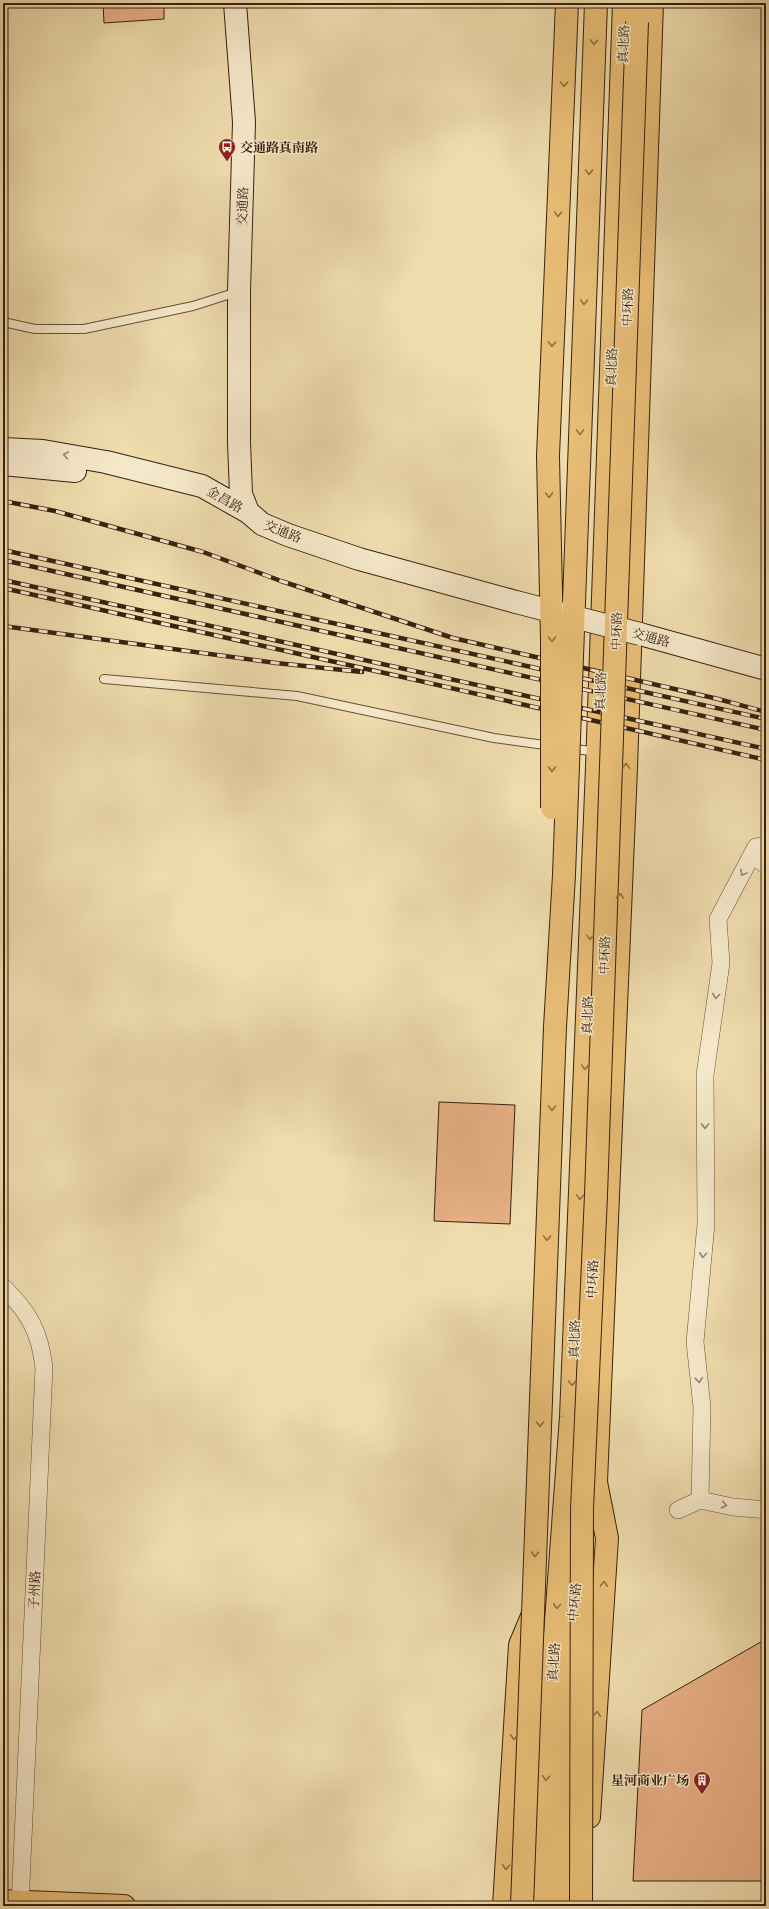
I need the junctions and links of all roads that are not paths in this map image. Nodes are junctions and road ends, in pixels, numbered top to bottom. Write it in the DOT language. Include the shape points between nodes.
graph roads {
  1 [pos="235,3"];
  2 [pos="567,3"];
  3 [pos="596,3"];
  4 [pos="624,3"];
  5 [pos="652,3"];
  6 [pos="639,9"];
  7 [pos="239,291"];
  8 [pos="3,322"];
  9 [pos="3,449"];
  10 [pos="3,464"];
  11 [pos="248,512"];
  12 [pos="766,668"];
  13 [pos="104,679"];
  14 [pos="598,752"];
  15 [pos="761,855"];
  16 [pos="555,1027"];
  17 [pos="3,1287"];
  18 [pos="596,1482"];
  19 [pos="700,1500"];
  20 [pos="582,1508"];
  21 [pos="678,1510"];
  22 [pos="766,1510"];
  23 [pos="561,1553"];
  24 [pos="14,1903"];
  25 [pos="124,1906"];
  26 [pos="504,1906"];
  27 [pos="522,1906"];
  28 [pos="538,1906"];
  29 [pos="559,1906"];
  30 [pos="570,1906"];
  31 [pos="580,1906"];
  1 -- 7 [label="main road, 交通路" via="244,122"];
  2 -- 16 [label="main road, one-way, bridge" via="548,456"];
  3 -- 16 [label="main road, one-way, bridge" via="564,874"];
  4 -- 14 [label="main road, 真北路"];
  18 -- 5 [label="main road, one-way" via="626,752"];
  6 -- 20 [label="main road, 中环路, bridge"];
  7 -- 8 [label="lane" via="193,306 84,329 35,329"];
  7 -- 11 [label="main road, 交通路" via="241,494"];
  11 -- 9 [label="main road, 金昌路, one-way" via="202,486 106,462 43,451"];
  10 -- 11 [label="main road, 金昌路" via="101,474"];
  11 -- 12 [label="main road, 交通路, bridge" via="262,524 359,558"];
  13 -- 14 [label="lane" via="297,696 494,738"];
  14 -- 23 [label="main road, 真北路, one-way" via="571,1417"];
  15 -- 19 [label="street, one-way" via="718,919 721,964 705,1075 706,1224 695,1342 702,1407"];
  16 -- 27 [label="main road, one-way, bridge"];
  17 -- 24 [label="street, 子州路" via="20,1303 34,1325 42,1348 44,1368"];
  18 -- 30 [label="main road"];
  31 -- 18 [label="main road, one-way" via="592,1786 607,1538"];
  19 -- 21 [label="street"];
  19 -- 22 [label="street, one-way"];
  20 -- 29 [label="main road, 中环路, bridge" via="570,1646"];
  20 -- 31 [label="main road, bridge"];
  23 -- 26 [label="main road, one-way" via="520,1645"];
  23 -- 28 [label="main road, 真北路, one-way"];
  24 -- 25 [label="main road"];
}
